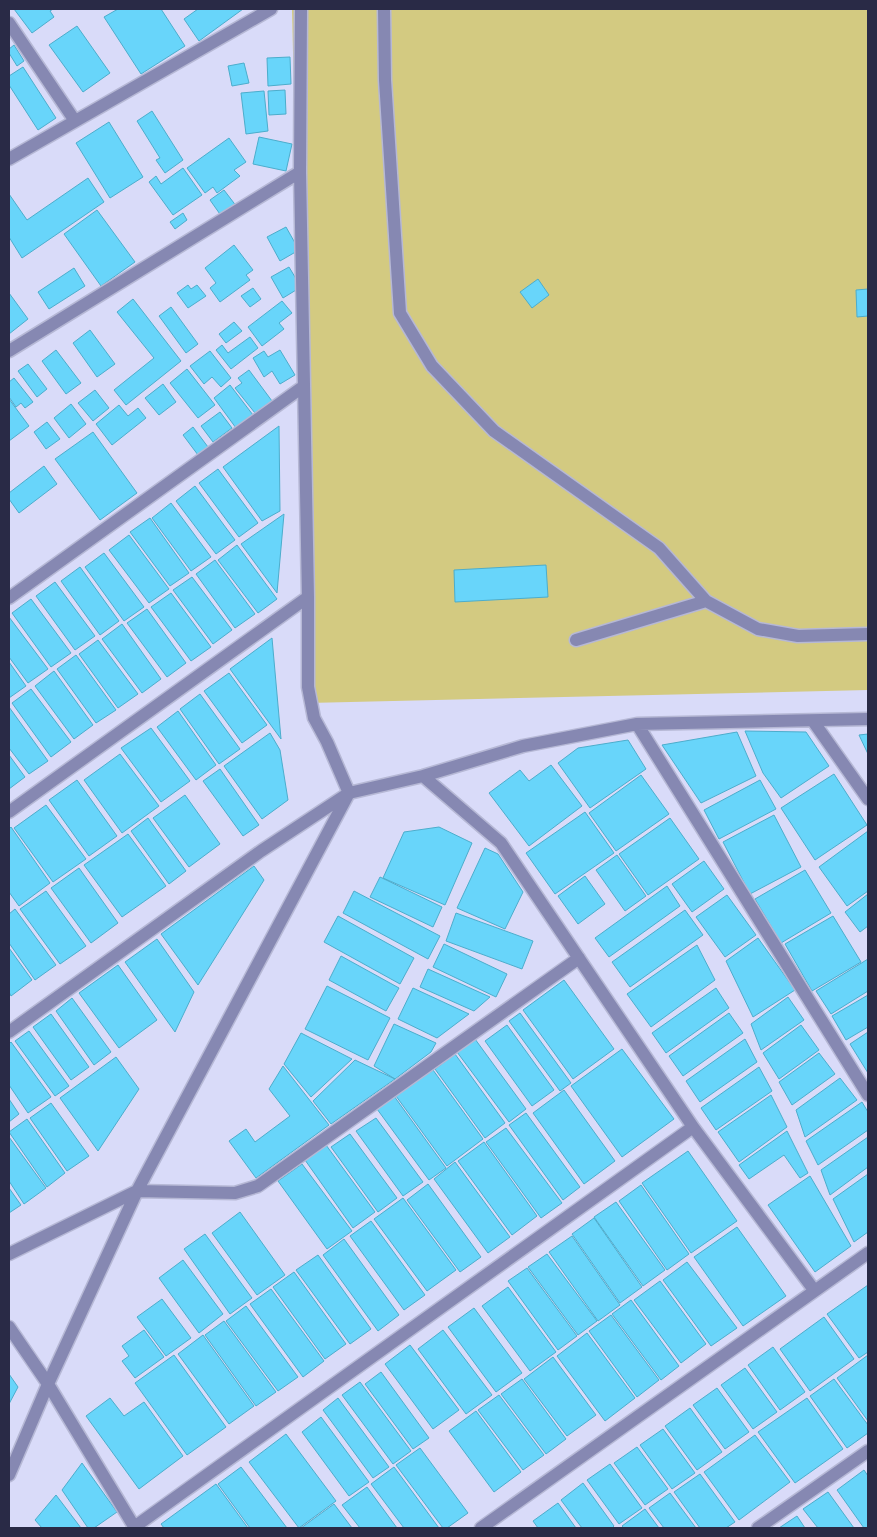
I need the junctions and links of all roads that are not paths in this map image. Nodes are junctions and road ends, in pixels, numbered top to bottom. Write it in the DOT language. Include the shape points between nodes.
graph roads {
  1 [pos="271,9"];
  2 [pos="301,9"];
  3 [pos="384,9"];
  4 [pos="9,23"];
  5 [pos="74,121"];
  6 [pos="9,159"];
  7 [pos="300,172"];
  8 [pos="9,351"];
  9 [pos="304,386"];
  10 [pos="308,597"];
  11 [pos="9,598"];
  12 [pos="706,601"];
  13 [pos="868,634"];
  14 [pos="576,640"];
  15 [pos="868,718"];
  16 [pos="813,721"];
  17 [pos="637,724"];
  18 [pos="423,776"];
  19 [pos="349,793"];
  20 [pos="868,799"];
  21 [pos="9,812"];
  22 [pos="580,958"];
  23 [pos="9,1032"];
  24 [pos="868,1095"];
  25 [pos="693,1127"];
  26 [pos="137,1191"];
  27 [pos="868,1253"];
  28 [pos="9,1254"];
  29 [pos="814,1290"];
  30 [pos="9,1327"];
  31 [pos="48,1384"];
  32 [pos="868,1451"];
  33 [pos="9,1475"];
  34 [pos="134,1528"];
  35 [pos="481,1528"];
  36 [pos="758,1528"];
  1 -- 5 [label="street"];
  2 -- 7 [label="street"];
  3 -- 12 [label="street" via="385,80 400,314 432,366 494,431 659,548"];
  4 -- 5 [label="street"];
  5 -- 6 [label="street"];
  7 -- 8 [label="street"];
  7 -- 9 [label="street"];
  9 -- 10 [label="street"];
  9 -- 11 [label="street"];
  10 -- 19 [label="street" via="308,688 314,718"];
  10 -- 21 [label="street"];
  12 -- 13 [label="street" via="758,629 798,636"];
  12 -- 14 [label="street"];
  15 -- 16 [label="street"];
  16 -- 17 [label="street"];
  16 -- 20 [label="street"];
  17 -- 18 [label="street" via="523,746"];
  17 -- 24 [label="street"];
  18 -- 19 [label="street"];
  18 -- 22 [label="street" via="500,843"];
  19 -- 23 [label="street" via="261,851"];
  19 -- 26 [label="street"];
  22 -- 25 [label="street"];
  22 -- 26 [label="street" via="258,1186 235,1193"];
  25 -- 29 [label="street"];
  25 -- 34 [label="street"];
  26 -- 28 [label="street"];
  26 -- 31 [label="street"];
  27 -- 29 [label="street"];
  29 -- 35 [label="street"];
  30 -- 31 [label="street"];
  31 -- 33 [label="street"];
  31 -- 34 [label="street"];
  32 -- 36 [label="street"];
}
